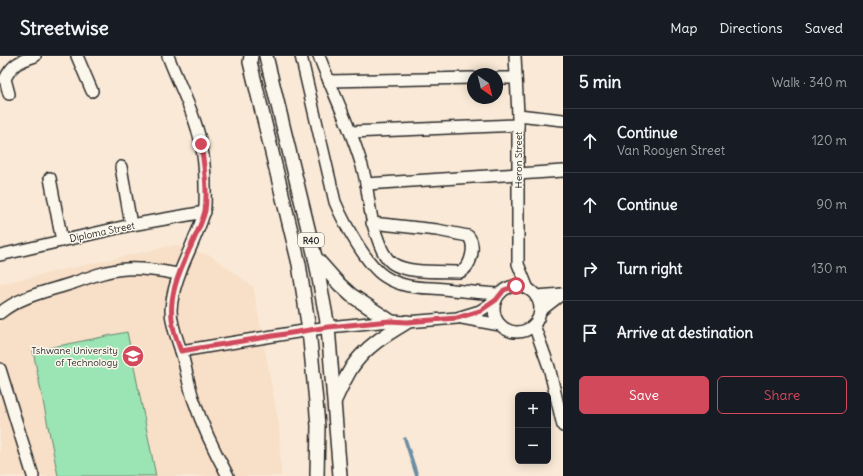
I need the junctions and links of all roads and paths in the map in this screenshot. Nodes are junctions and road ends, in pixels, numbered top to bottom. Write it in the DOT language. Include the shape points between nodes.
graph roads {
  1 [pos="35,56"];
  2 [pos="77,56"];
  3 [pos="168,56"];
  4 [pos="251,56"];
  5 [pos="266,56"];
  6 [pos="301,56"];
  7 [pos="319,56"];
  8 [pos="515,56"];
  9 [pos="467,78"];
  10 [pos="503,78"];
  11 [pos="516,78"];
  12 [pos="329,81"];
  13 [pos="92,92"];
  14 [pos="9,94"];
  15 [pos="518,120"];
  16 [pos="563,120"];
  17 [pos="351,132"];
  18 [pos="121,167"];
  19 [pos="563,171"];
  20 [pos="519,175"];
  21 [pos="50,178"];
  22 [pos="366,184"];
  23 [pos="205,212"];
  24 [pos="372,223"];
  25 [pos="131,226"];
  26 [pos="62,241"];
  27 [pos="0,255"];
  28 [pos="315,257"];
  29 [pos="518,264"];
  30 [pos="178,274"];
  31 [pos="510,287"];
  32 [pos="532,293"];
  33 [pos="563,294"];
  34 [pos="497,297"];
  35 [pos="540,311"];
  36 [pos="0,313"];
  37 [pos="457,318"];
  38 [pos="390,321"];
  39 [pos="407,322"];
  40 [pos="500,325"];
  41 [pos="534,325"];
  42 [pos="328,327"];
  43 [pos="309,330"];
  44 [pos="521,332"];
  45 [pos="542,350"];
  46 [pos="181,351"];
  47 [pos="0,369"];
  48 [pos="335,400"];
  49 [pos="563,426"];
  50 [pos="33,476"];
  51 [pos="228,476"];
  52 [pos="317,476"];
  53 [pos="340,476"];
  1 -- 14 [label="street" via="10,69 5,79"];
  2 -- 13 [label="street"];
  3 -- 23 [label="street" via="201,144"];
  4 -- 43 [label="main road, R40" via="250,62 299,264"];
  5 -- 28 [label="main road, R40"];
  6 -- 34 [label="street" via="335,202 376,269 399,284 414,288"];
  7 -- 12 [label="street"];
  8 -- 11 [label="street, Heron Street"];
  9 -- 12 [label="street"];
  10 -- 11 [label="street"];
  11 -- 15 [label="street, Heron Street"];
  12 -- 17 [label="street"];
  15 -- 16 [label="street"];
  15 -- 17 [label="street"];
  15 -- 20 [label="street, Heron Street"];
  17 -- 22 [label="street"];
  18 -- 25 [label="street"];
  19 -- 20 [label="street"];
  20 -- 22 [label="street"];
  20 -- 29 [label="street, Heron Street"];
  21 -- 26 [label="street"];
  22 -- 24 [label="street"];
  23 -- 25 [label="street, Diploma Street"];
  23 -- 30 [label="street"];
  24 -- 24 [label="street" via="384,255 398,267 460,272 470,262 472,243 468,236"];
  25 -- 26 [label="street, Diploma Street"];
  26 -- 27 [label="street, Diploma Street"];
  28 -- 38 [label="main road" via="351,295"];
  28 -- 42 [label="main road, R40"];
  29 -- 31 [label="street, Heron Street"];
  29 -- 32 [label="street, Heron Street"];
  30 -- 36 [label="street" via="139,268 105,272 22,299"];
  30 -- 46 [label="street" via="171,312"];
  31 -- 32 [label="street" via="522,287"];
  31 -- 34 [label="street"];
  32 -- 33 [label="street"];
  32 -- 35 [label="street" via="539,303"];
  33 -- 35 [label="street"];
  34 -- 37 [label="street" via="480,311"];
  34 -- 40 [label="street" via="494,313"];
  35 -- 41 [label="street"];
  37 -- 39 [label="street"];
  37 -- 40 [label="street"];
  38 -- 39 [label="street"];
  38 -- 42 [label="street"];
  39 -- 48 [label="main road" via="386,334 364,353 353,366"];
  40 -- 44 [label="street" via="506,330"];
  41 -- 44 [label="street"];
  41 -- 45 [label="street"];
  42 -- 43 [label="street"];
  42 -- 48 [label="main road, R40"];
  43 -- 46 [label="street"];
  43 -- 52 [label="main road, R40" via="318,426"];
  44 -- 45 [label="street"];
  45 -- 49 [label="street" via="549,367"];
  46 -- 51 [label="street" via="202,424"];
  47 -- 50 [label="street"];
  48 -- 53 [label="main road, R40"];
}
